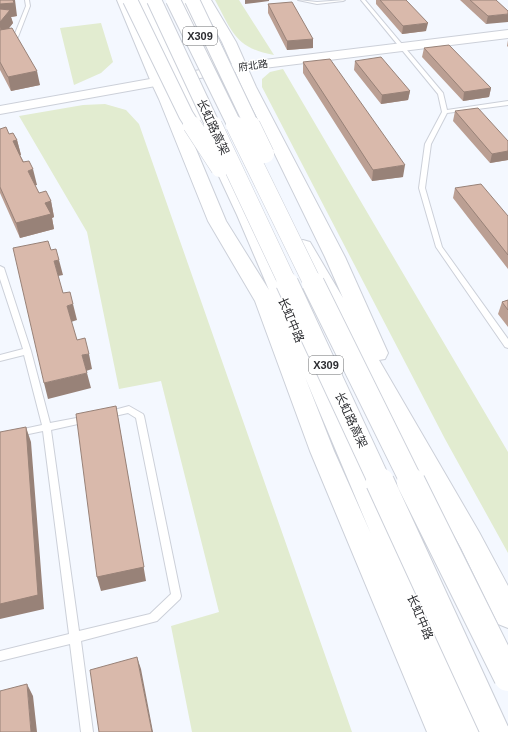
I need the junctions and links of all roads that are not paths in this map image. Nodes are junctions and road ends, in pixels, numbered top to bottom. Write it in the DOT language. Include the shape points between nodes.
graph roads {
  1 [pos="27,0"];
  2 [pos="123,0"];
  3 [pos="130,0"];
  4 [pos="143,0"];
  5 [pos="154,0"];
  6 [pos="172,0"];
  7 [pos="184,0"];
  8 [pos="192,0"];
  9 [pos="205,0"];
  10 [pos="300,0"];
  11 [pos="343,0"];
  12 [pos="362,0"];
  13 [pos="508,34"];
  14 [pos="0,40"];
  15 [pos="402,47"];
  16 [pos="239,67"];
  17 [pos="216,71"];
  18 [pos="180,78"];
  19 [pos="158,82"];
  20 [pos="508,103"];
  21 [pos="0,110"];
  22 [pos="445,112"];
  23 [pos="266,241"];
  24 [pos="0,268"];
  25 [pos="508,345"];
  26 [pos="27,351"];
  27 [pos="0,358"];
  28 [pos="363,386"];
  29 [pos="46,428"];
  30 [pos="0,437"];
  31 [pos="426,462"];
  32 [pos="508,615"];
  33 [pos="75,638"];
  34 [pos="0,656"];
  35 [pos="508,677"];
  36 [pos="87,732"];
  37 [pos="443,732"];
  38 [pos="470,732"];
  39 [pos="495,732"];
  1 -- 14 [label="lane" via="28,6 16,37"];
  2 -- 19 [label="main road"];
  3 -- 23 [label="main road, bridge" via="186,115"];
  4 -- 18 [label="main road, 长虹中路 / X309"];
  5 -- 23 [label="main road, 长虹路高架 / X309, bridge"];
  6 -- 28 [label="main road, 长虹路高架 / X309, bridge"];
  7 -- 17 [label="main road, X309"];
  8 -- 28 [label="main road, bridge" via="284,195"];
  9 -- 16 [label="main road" via="229,42"];
  10 -- 11 [label="lane" via="317,3"];
  12 -- 15 [label="lane"];
  13 -- 15 [label="street, 府北路"];
  15 -- 16 [label="street, 府北路"];
  15 -- 22 [label="lane" via="441,94"];
  16 -- 17 [label="street, 府北路"];
  16 -- 31 [label="main road" via="335,257"];
  17 -- 18 [label="street, 府北路"];
  17 -- 31 [label="main road" via="310,260"];
  18 -- 19 [label="street, 府北路"];
  18 -- 38 [label="main road, 长虹中路 / X309" via="246,215"];
  19 -- 21 [label="street, 府北路"];
  19 -- 37 [label="main road" via="168,99 217,221 265,301 322,451"];
  20 -- 22 [label="lane"];
  22 -- 25 [label="lane" via="428,144 422,188 439,247"];
  23 -- 39 [label="main road, 长虹路高架 / X309, bridge"];
  24 -- 26 [label="lane"];
  26 -- 27 [label="lane"];
  26 -- 29 [label="lane"];
  28 -- 35 [label="main road, 长虹路高架 / X309, bridge"];
  29 -- 30 [label="lane"];
  29 -- 33 [label="lane"];
  29 -- 33 [label="lane" via="129,409 140,416 176,596 153,618"];
  31 -- 32 [label="main road"];
  33 -- 34 [label="lane"];
  33 -- 36 [label="lane"];
}
